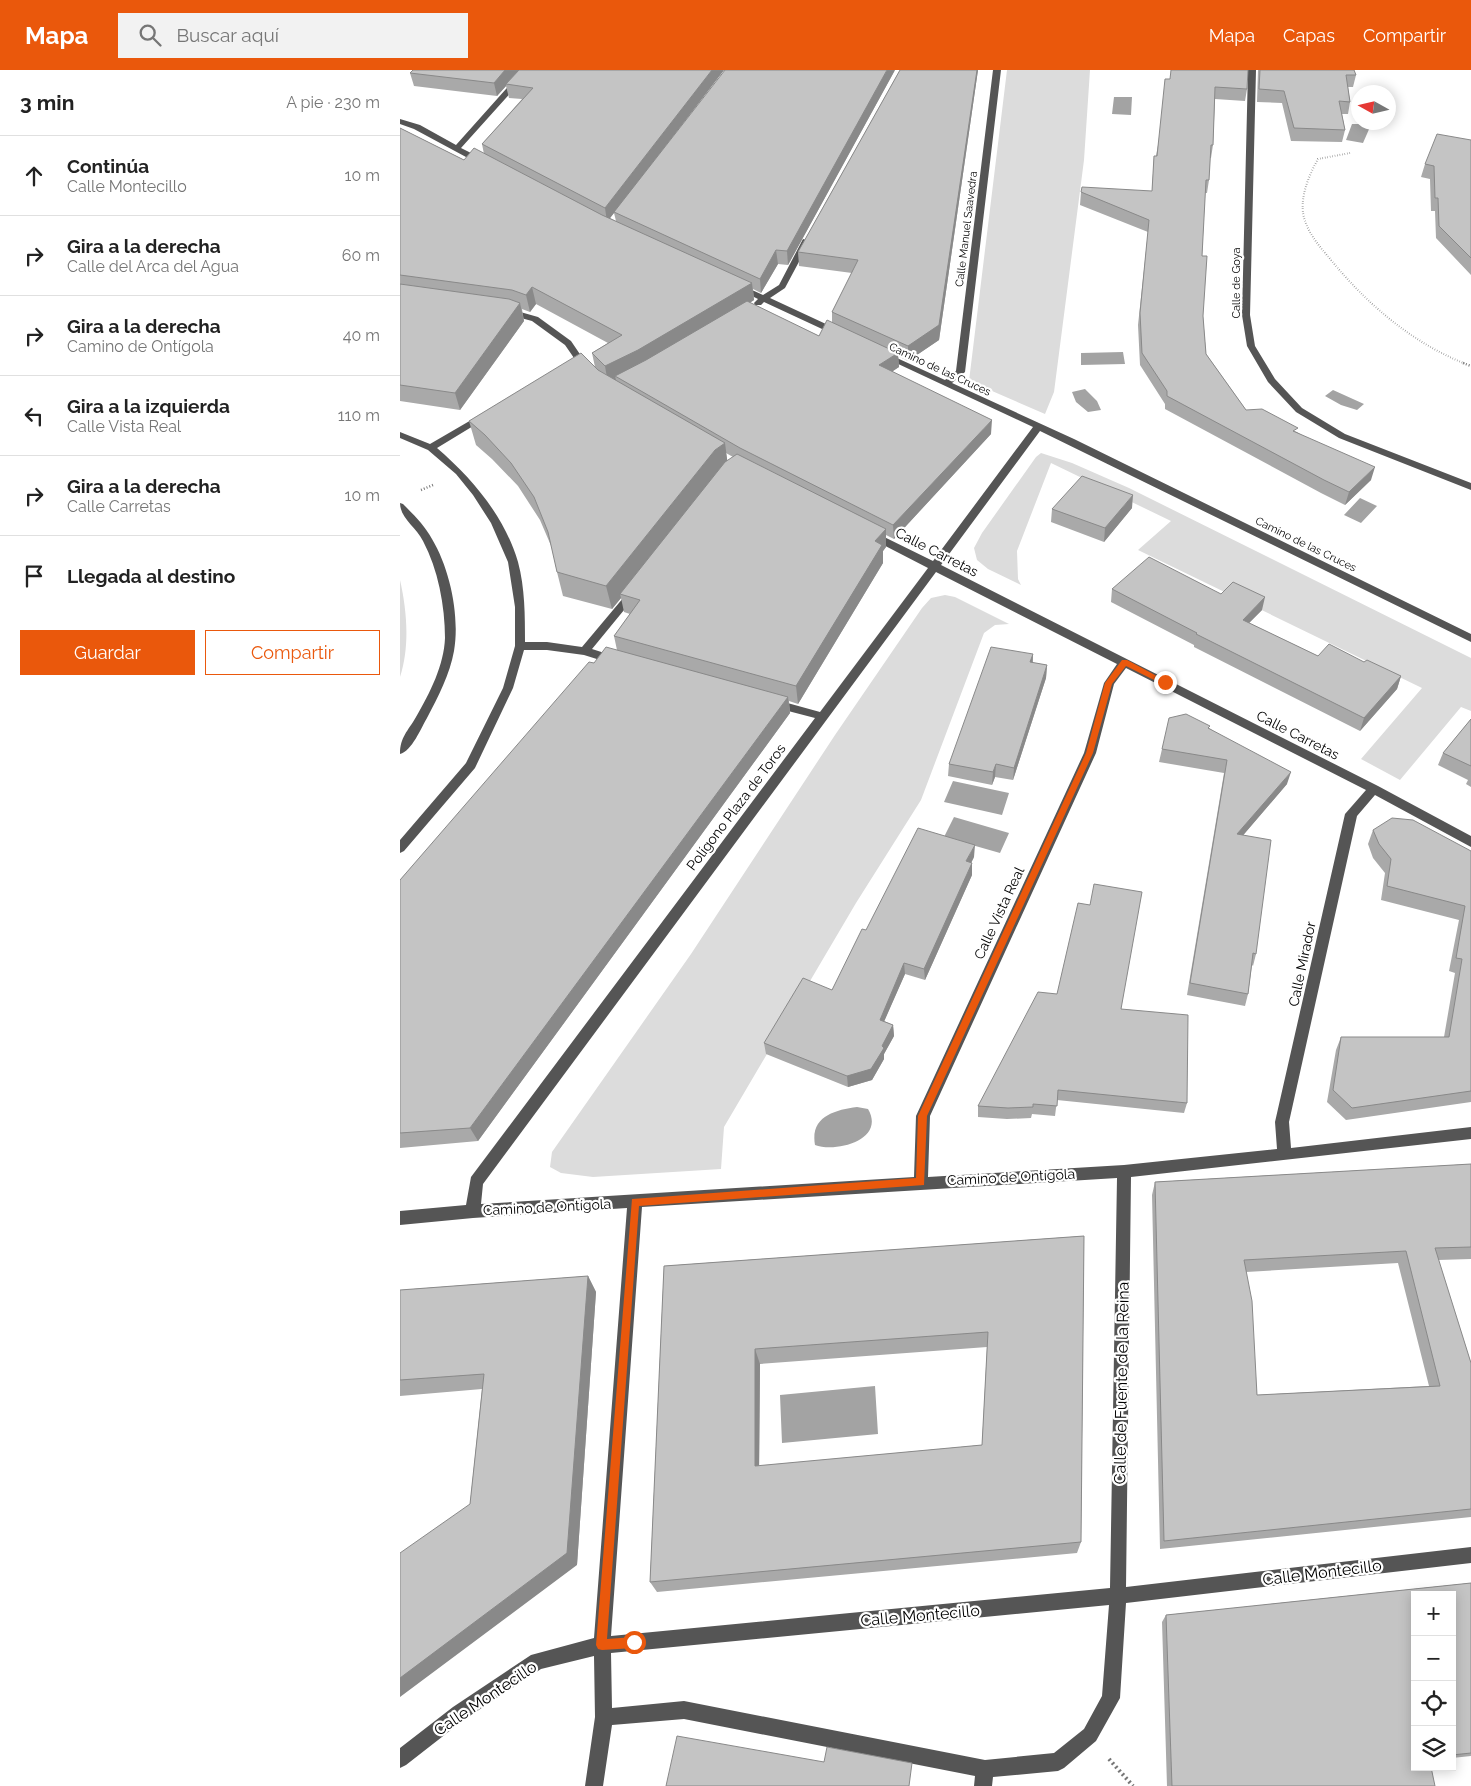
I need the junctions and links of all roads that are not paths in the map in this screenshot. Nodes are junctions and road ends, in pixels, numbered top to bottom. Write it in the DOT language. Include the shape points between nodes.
graph roads {
  1 [pos="527,70"];
  2 [pos="997,70"];
  3 [pos="1252,70"];
  4 [pos="400,121"];
  5 [pos="456,148"];
  6 [pos="490,166"];
  7 [pos="810,234"];
  8 [pos="730,283"];
  9 [pos="765,299"];
  10 [pos="497,309"];
  11 [pos="748,309"];
  12 [pos="851,340"];
  13 [pos="877,352"];
  14 [pos="595,378"];
  15 [pos="946,384"];
  16 [pos="498,408"];
  17 [pos="1039,426"];
  18 [pos="400,435"];
  19 [pos="431,448"];
  20 [pos="1471,487"];
  21 [pos="400,506"];
  22 [pos="862,530"];
  23 [pos="934,566"];
  24 [pos="637,588"];
  25 [pos="1471,638"];
  26 [pos="520,646"];
  27 [pos="585,651"];
  28 [pos="1124,662"];
  29 [pos="626,663"];
  30 [pos="766,701"];
  31 [pos="821,716"];
  32 [pos="400,750"];
  33 [pos="1374,789"];
  34 [pos="1471,842"];
  35 [pos="400,848"];
  36 [pos="1471,1133"];
  37 [pos="1284,1155"];
  38 [pos="1124,1171"];
  39 [pos="921,1182"];
  40 [pos="635,1202"];
  41 [pos="473,1211"];
  42 [pos="400,1218"];
  43 [pos="1471,1555"];
  44 [pos="1118,1596"];
  45 [pos="602,1645"];
  46 [pos="604,1717"];
  47 [pos="400,1759"];
  48 [pos="984,1777"];
  49 [pos="594,1786"];
  1 -- 5 [label="street"];
  2 -- 15 [label="street, Calle Manuel Saavedra" via="960,372"];
  3 -- 20 [label="street, Calle de Goya" via="1246,315 1251,346 1271,380 1299,410 1342,436"];
  4 -- 5 [label="street"];
  5 -- 6 [label="street"];
  7 -- 9 [label="street" via="782,286"];
  8 -- 9 [label="street"];
  9 -- 11 [label="street"];
  9 -- 12 [label="street"];
  10 -- 14 [label="street" via="535,319 568,343 578,367"];
  13 -- 15 [label="street, Camino de las Cruces"];
  15 -- 17 [label="street, Camino de las Cruces"];
  16 -- 19 [label="street"];
  17 -- 23 [label="street, Polígono Plaza de Toros"];
  17 -- 25 [label="street, Camino de las Cruces"];
  18 -- 19 [label="street"];
  19 -- 26 [label="street" via="459,472 496,523 513,562 520,607"];
  21 -- 32 [label="street" via="429,542 442,579 448,615 448,651 437,688"];
  22 -- 23 [label="street, Calle Carretas"];
  23 -- 28 [label="street, Calle Carretas"];
  23 -- 31 [label="street, Polígono Plaza de Toros"];
  24 -- 27 [label="street"];
  26 -- 27 [label="street"];
  26 -- 35 [label="street" via="508,688 471,765"];
  27 -- 29 [label="street"];
  28 -- 33 [label="street, Calle Carretas"];
  28 -- 39 [label="street, Calle Vista Real" via="1109,683 1090,753 923,1116"];
  30 -- 31 [label="street"];
  31 -- 41 [label="street, Polígono Plaza de Toros" via="476,1182"];
  33 -- 34 [label="street, Calle Carretas"];
  33 -- 37 [label="street, Calle Mirador" via="1350,814 1282,1122"];
  36 -- 37 [label="street, Camino de Ontígola"];
  37 -- 38 [label="street, Camino de Ontígola"];
  38 -- 39 [label="street, Camino de Ontígola"];
  38 -- 44 [label="street, Calle de Fuente de la Reina"];
  39 -- 40 [label="street, Camino de Ontígola"];
  40 -- 41 [label="street, Camino de Ontígola"];
  40 -- 45 [label="street"];
  41 -- 42 [label="street, Camino de Ontígola"];
  43 -- 44 [label="street, Calle Montecillo"];
  44 -- 45 [label="street, Calle Montecillo"];
  44 -- 48 [label="street, Calle de Fuente de la Reina" via="1111,1698 1090,1735 1058,1762"];
  45 -- 46 [label="street"];
  45 -- 47 [label="street, Calle Montecillo" via="537,1661 459,1713"];
  46 -- 48 [label="street, Calle de Fuente de la Reina" via="684,1710"];
  46 -- 49 [label="street"];
}
